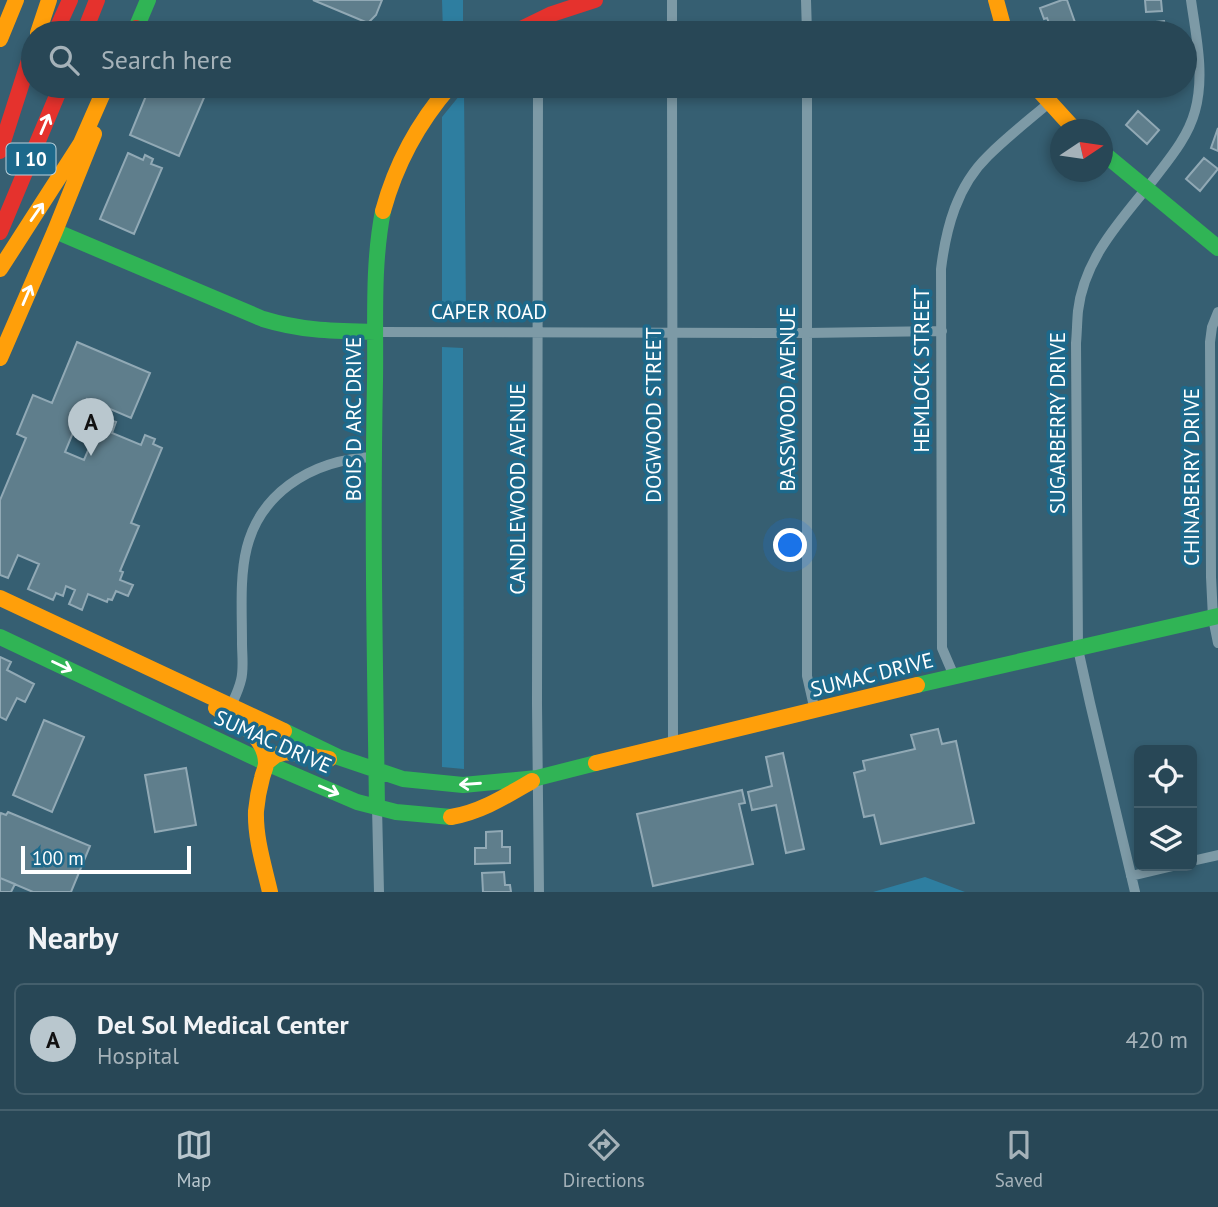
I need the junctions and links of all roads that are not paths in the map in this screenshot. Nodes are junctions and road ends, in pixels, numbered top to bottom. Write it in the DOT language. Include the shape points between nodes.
graph roads {
  1 [pos="16,0"];
  2 [pos="49,0"];
  3 [pos="70,0"];
  4 [pos="97,0"];
  5 [pos="148,0"];
  6 [pos="594,0"];
  7 [pos="672,0"];
  8 [pos="806,0"];
  9 [pos="996,0"];
  10 [pos="1191,0"];
  11 [pos="42,21"];
  12 [pos="60,21"];
  13 [pos="88,21"];
  14 [pos="139,21"];
  15 [pos="541,21"];
  16 [pos="672,21"];
  17 [pos="807,21"];
  18 [pos="1002,21"];
  19 [pos="1194,21"];
  20 [pos="0,39"];
  21 [pos="1197,50"];
  22 [pos="21,85"];
  23 [pos="1197,95"];
  24 [pos="27,98"];
  25 [pos="56,98"];
  26 [pos="101,98"];
  27 [pos="108,98"];
  28 [pos="440,98"];
  29 [pos="538,98"];
  30 [pos="672,98"];
  31 [pos="807,98"];
  32 [pos="1046,98"];
  33 [pos="1197,98"];
  34 [pos="1050,102"];
  35 [pos="1065,119"];
  36 [pos="0,151"];
  37 [pos="0,158"];
  38 [pos="1113,161"];
  39 [pos="1146,188"];
  40 [pos="55,231"];
  41 [pos="0,232"];
  42 [pos="1218,248"];
  43 [pos="0,269"];
  44 [pos="1218,312"];
  45 [pos="942,331"];
  46 [pos="375,332"];
  47 [pos="537,333"];
  48 [pos="673,333"];
  49 [pos="807,333"];
  50 [pos="0,358"];
  51 [pos="374,457"];
  52 [pos="0,598"];
  53 [pos="1215,617"];
  54 [pos="0,636"];
  55 [pos="1218,643"];
  56 [pos="1078,649"];
  57 [pos="954,676"];
  58 [pos="170,677"];
  59 [pos="232,706"];
  60 [pos="815,711"];
  61 [pos="673,743"];
  62 [pos="355,763"];
  63 [pos="266,764"];
  64 [pos="377,771"];
  65 [pos="537,778"];
  66 [pos="377,807"];
  67 [pos="1218,855"];
  68 [pos="1197,860"];
  69 [pos="1152,871"];
  70 [pos="1132,876"];
  71 [pos="270,892"];
  72 [pos="379,892"];
  73 [pos="539,892"];
  74 [pos="1135,892"];
  1 -- 20 [label="main road"];
  2 -- 11 [label="main road"];
  3 -- 12 [label="main road"];
  4 -- 13 [label="main road"];
  5 -- 14 [label="main road"];
  6 -- 15 [label="main road"];
  7 -- 16 [label="street"];
  8 -- 17 [label="street"];
  9 -- 18 [label="main road"];
  10 -- 19 [label="street, SUGARBERRY DRIVE"];
  21 -- 23 [label="street, SUGARBERRY DRIVE"];
  22 -- 36 [label="main road"];
  24 -- 37 [label="main road, I 10"];
  41 -- 25 [label="main road, I 10, one-way"];
  43 -- 26 [label="main road, one-way" via="81,143"];
  27 -- 40 [label="main road"];
  28 -- 46 [label="main road, BOIS D ARC DRIVE" via="413,134 391,183 378,240"];
  29 -- 47 [label="street, CANDLEWOOD AVENUE"];
  30 -- 48 [label="street, DOGWOOD STREET"];
  31 -- 49 [label="street, BASSWOOD AVENUE"];
  32 -- 34 [label="main road"];
  33 -- 39 [label="street, SUGARBERRY DRIVE" via="1188,130"];
  34 -- 35 [label="main road"];
  34 -- 45 [label="street, HEMLOCK STREET" via="986,156 960,195 944,244"];
  38 -- 39 [label="main road"];
  39 -- 42 [label="main road"];
  39 -- 56 [label="street, SUGARBERRY DRIVE" via="1097,252 1078,309"];
  40 -- 46 [label="main road, CAPER ROAD" via="285,326"];
  50 -- 40 [label="main road, one-way"];
  44 -- 53 [label="street, CHINABERRY DRIVE" via="1210,342"];
  45 -- 49 [label="street, CAPER ROAD"];
  45 -- 57 [label="street, HEMLOCK STREET" via="942,648"];
  46 -- 47 [label="street, CAPER ROAD"];
  46 -- 51 [label="main road, BOIS D ARC DRIVE"];
  47 -- 48 [label="street, CAPER ROAD"];
  47 -- 65 [label="street, CANDLEWOOD AVENUE"];
  48 -- 49 [label="street, CAPER ROAD"];
  48 -- 61 [label="street, DOGWOOD STREET"];
  49 -- 60 [label="street, BASSWOOD AVENUE" via="807,676"];
  51 -- 59 [label="street" via="336,461 301,476 282,490 258,519 246,545 242,572 242,678"];
  51 -- 64 [label="main road, BOIS D ARC DRIVE"];
  52 -- 58 [label="main road, SUMAC DRIVE"];
  53 -- 55 [label="street, CHINABERRY DRIVE"];
  53 -- 56 [label="main road, SUMAC DRIVE"];
  54 -- 63 [label="main road, SUMAC DRIVE, one-way"];
  56 -- 57 [label="main road, SUMAC DRIVE"];
  56 -- 70 [label="street, SUGARBERRY DRIVE"];
  57 -- 60 [label="main road, SUMAC DRIVE"];
  58 -- 59 [label="main road, SUMAC DRIVE"];
  58 -- 63 [label="main road" via="254,735"];
  59 -- 62 [label="main road, SUMAC DRIVE"];
  60 -- 61 [label="main road, SUMAC DRIVE"];
  61 -- 65 [label="main road, SUMAC DRIVE"];
  62 -- 63 [label="main road" via="286,752"];
  62 -- 64 [label="main road, SUMAC DRIVE"];
  63 -- 66 [label="main road, SUMAC DRIVE, one-way"];
  63 -- 71 [label="main road" via="256,811"];
  65 -- 64 [label="main road, SUMAC DRIVE, one-way" via="463,785 403,779"];
  64 -- 66 [label="main road, BOIS D ARC DRIVE"];
  65 -- 66 [label="main road, SUMAC DRIVE" via="467,814 433,816"];
  65 -- 73 [label="street, CANDLEWOOD AVENUE"];
  66 -- 72 [label="street"];
  67 -- 68 [label="street"];
  69 -- 70 [label="street"];
  70 -- 74 [label="street, SUGARBERRY DRIVE"];
}
